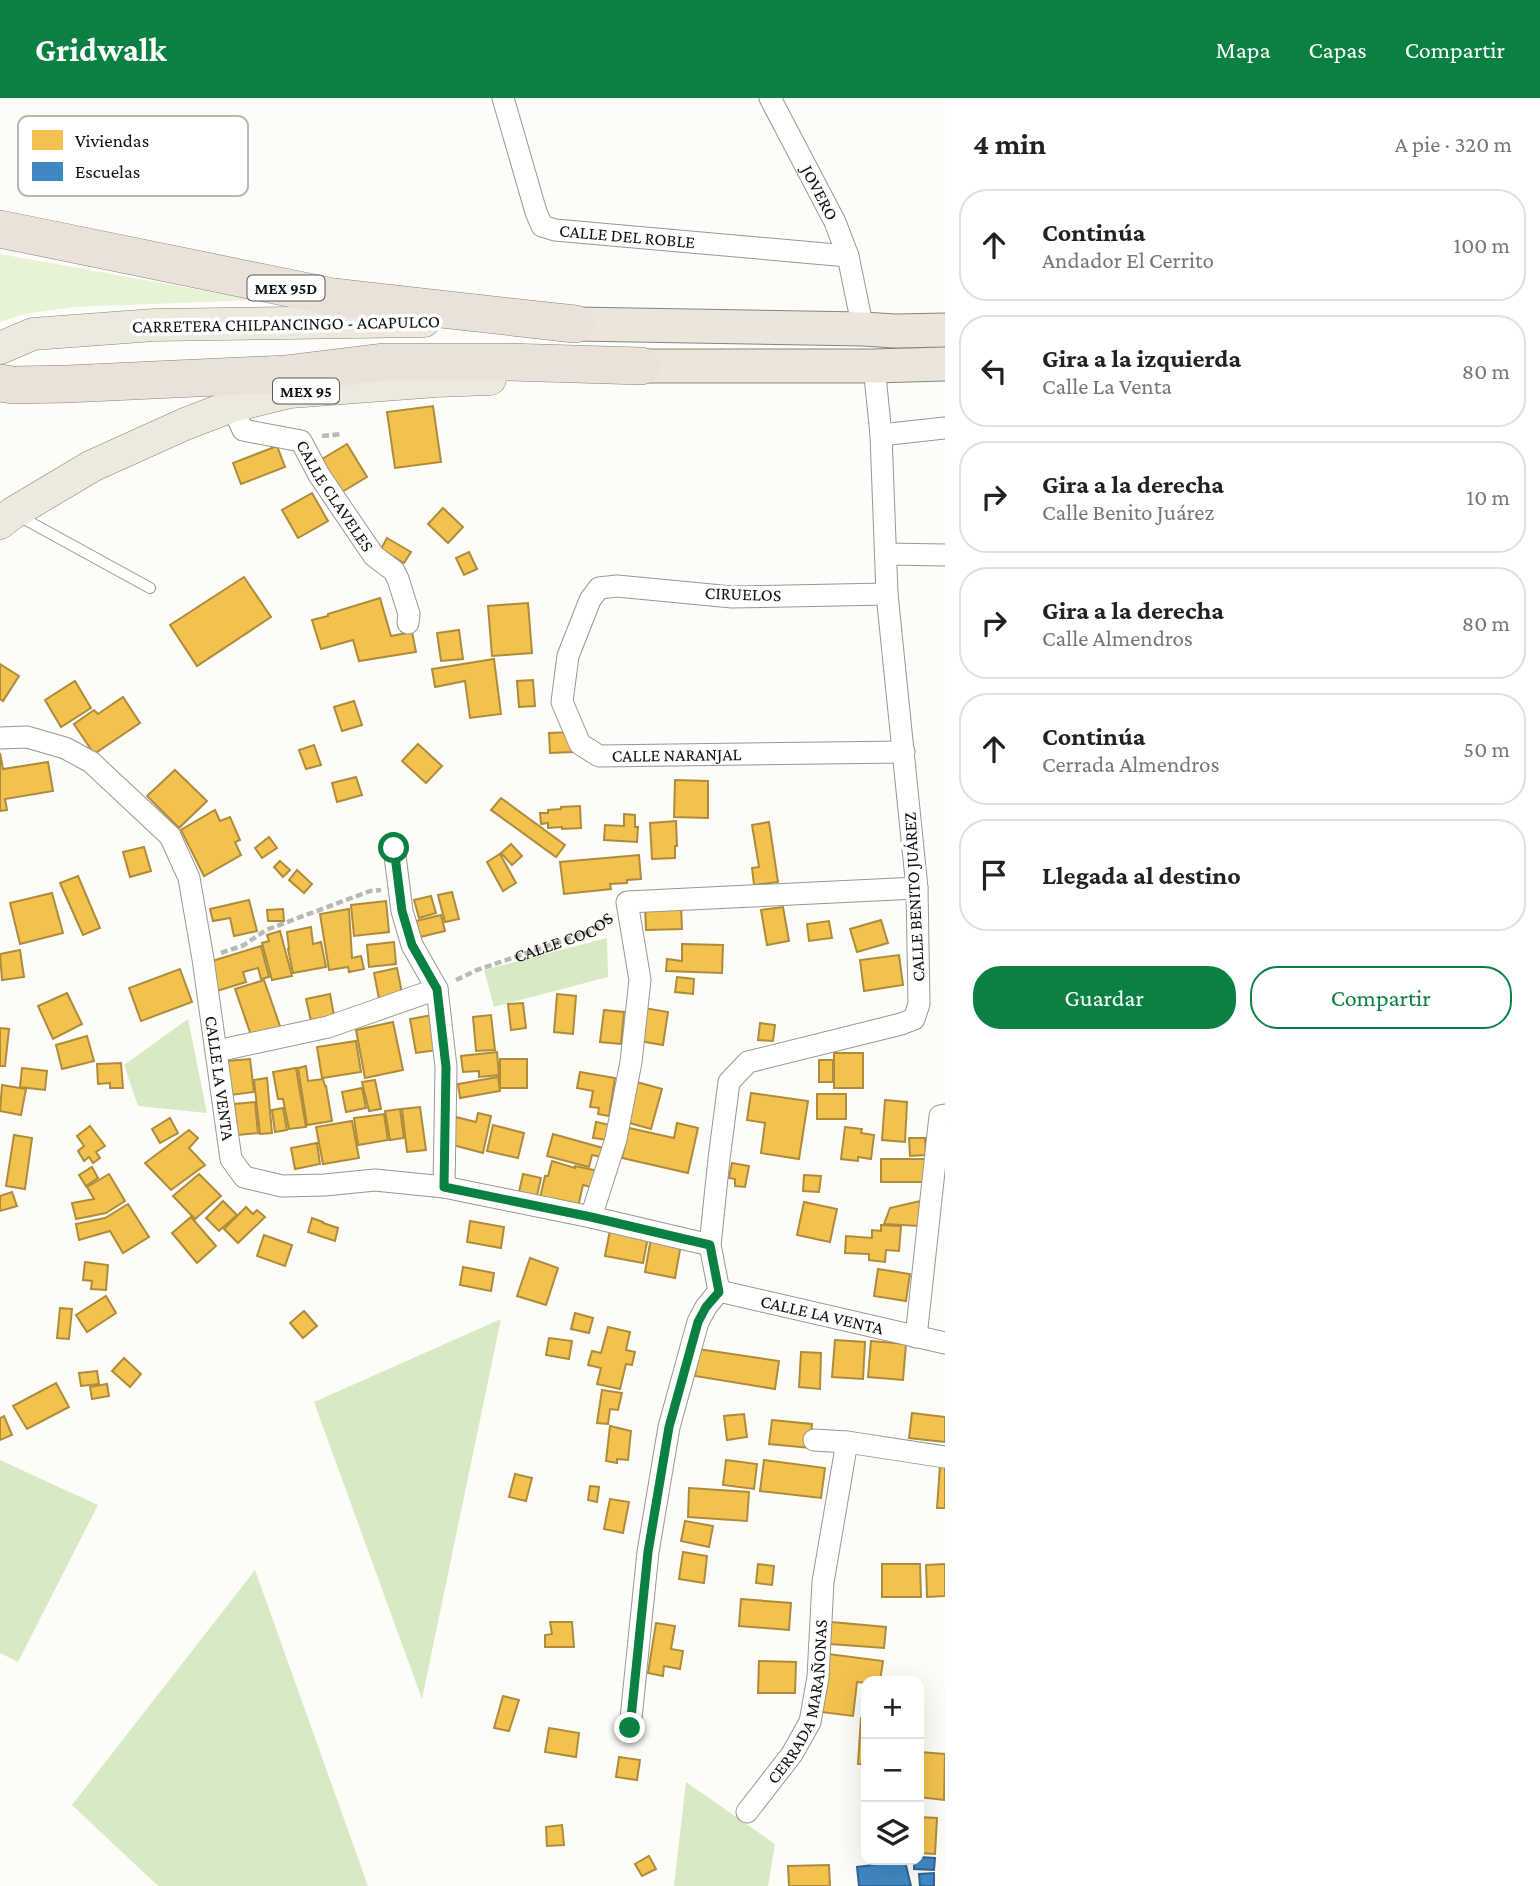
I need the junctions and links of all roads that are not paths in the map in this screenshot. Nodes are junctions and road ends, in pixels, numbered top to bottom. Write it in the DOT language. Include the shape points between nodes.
graph roads {
  1 [pos="503,98"];
  2 [pos="770,98"];
  3 [pos="0,229"];
  4 [pos="848,256"];
  5 [pos="575,324"];
  6 [pos="863,329"];
  7 [pos="945,330"];
  8 [pos="0,348"];
  9 [pos="945,364"];
  10 [pos="641,366"];
  11 [pos="874,366"];
  12 [pos="0,383"];
  13 [pos="232,407"];
  14 [pos="945,428"];
  15 [pos="881,435"];
  16 [pos="6,518"];
  17 [pos="886,554"];
  18 [pos="945,555"];
  19 [pos="150,588"];
  20 [pos="599,588"];
  21 [pos="887,594"];
  22 [pos="408,623"];
  23 [pos="0,737"];
  24 [pos="904,752"];
  25 [pos="394,848"];
  26 [pos="917,888"];
  27 [pos="437,989"];
  28 [pos="217,1051"];
  29 [pos="943,1116"];
  30 [pos="444,1187"];
  31 [pos="591,1217"];
  32 [pos="710,1245"];
  33 [pos="713,1299"];
  34 [pos="916,1337"];
  35 [pos="945,1343"];
  36 [pos="814,1440"];
  37 [pos="847,1442"];
  38 [pos="945,1457"];
  39 [pos="630,1728"];
  40 [pos="747,1812"];
  1 -- 4 [label="street, CALLE DEL ROBLE" via="542,226"];
  2 -- 4 [label="street, JOVERO"];
  3 -- 5 [label="highway, MEX 95D" via="333,297"];
  4 -- 6 [label="street, JOVERO"];
  5 -- 6 [label="highway"];
  5 -- 8 [label="main road, CARRETERA CHILPANCINGO - ACAPULCO" via="154,325 33,334"];
  6 -- 7 [label="highway"];
  9 -- 11 [label="highway, MEX 95"];
  10 -- 11 [label="highway, MEX 95"];
  10 -- 12 [label="highway" via="383,362 285,374"];
  10 -- 13 [label="main road, MEX 95" via="563,377 289,392"];
  11 -- 15 [label="street, CALLE BENITO JUÁREZ"];
  13 -- 16 [label="main road, MEX 95" via="92,466"];
  13 -- 22 [label="street, CALLE CLAVELES" via="243,430 301,441 373,556 394,571"];
  14 -- 15 [label="street"];
  15 -- 17 [label="street, CALLE BENITO JUÁREZ"];
  16 -- 19 [label="lane"];
  17 -- 18 [label="street"];
  17 -- 21 [label="street, CALLE BENITO JUÁREZ"];
  20 -- 21 [label="street, CIRUELOS" via="732,597"];
  20 -- 24 [label="street, CALLE NARANJAL" via="568,656 562,702 580,744 599,756"];
  21 -- 24 [label="street, CALLE BENITO JUÁREZ"];
  23 -- 28 [label="street, CALLE LA VENTA" via="27,737 65,748 91,762 170,836 189,878"];
  24 -- 26 [label="street, CALLE BENITO JUÁREZ"];
  25 -- 27 [label="street" via="402,911 412,945"];
  26 -- 31 [label="street, CALLE COCOS" via="627,902 640,980 631,1062 616,1139"];
  26 -- 32 [label="street, CALLE BENITO JUÁREZ" via="919,1004 914,1019 748,1062 729,1082"];
  27 -- 28 [label="street" via="328,1027"];
  27 -- 30 [label="street" via="446,1067"];
  28 -- 30 [label="street, CALLE LA VENTA" via="231,1159 244,1177 282,1186 374,1180"];
  29 -- 34 [label="street"];
  30 -- 31 [label="street, CALLE LA VENTA"];
  31 -- 32 [label="street, CALLE LA VENTA"];
  32 -- 33 [label="street, CALLE BENITO JUÁREZ"];
  33 -- 34 [label="street, CALLE LA VENTA"];
  33 -- 39 [label="street" via="698,1322 669,1427 648,1552"];
  34 -- 35 [label="street, CALLE LA VENTA"];
  36 -- 37 [label="street"];
  37 -- 38 [label="street"];
  37 -- 40 [label="street, CERRADA MARAÑONAS" via="823,1582 818,1677 810,1722 792,1754"];
}
